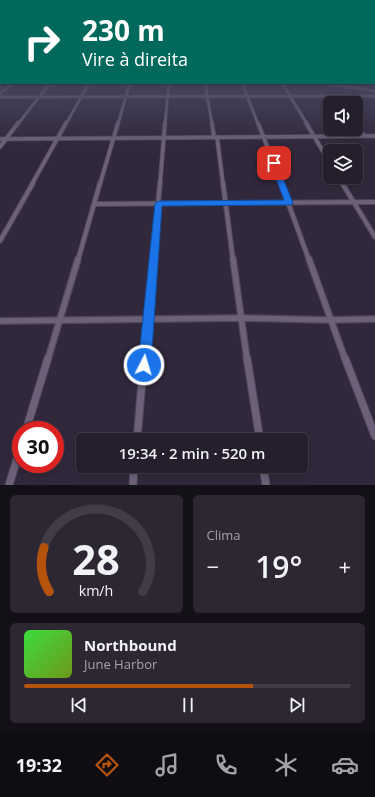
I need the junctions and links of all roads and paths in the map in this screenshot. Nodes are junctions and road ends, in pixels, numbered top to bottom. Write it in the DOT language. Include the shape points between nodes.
graph roads {
  1 [pos="38,101"];
  2 [pos="79,101"];
  3 [pos="125,101"];
  4 [pos="168,101"];
  5 [pos="208,101"];
  6 [pos="249,101"];
  7 [pos="293,101"];
  8 [pos="365,136"];
  9 [pos="375,136"];
  10 [pos="164,137"];
  11 [pos="215,137"];
  12 [pos="264,137"];
  13 [pos="314,137"];
  14 [pos="58,138"];
  15 [pos="114,138"];
  16 [pos="0,139"];
  17 [pos="7,139"];
  18 [pos="0,147"];
  19 [pos="323,152"];
  20 [pos="342,184"];
  21 [pos="354,202"];
  22 [pos="375,202"];
  23 [pos="159,203"];
  24 [pos="226,203"];
  25 [pos="289,203"];
  26 [pos="96,204"];
  27 [pos="375,237"];
  28 [pos="0,241"];
  29 [pos="241,318"];
  30 [pos="375,319"];
  31 [pos="60,320"];
  32 [pos="149,320"];
  33 [pos="330,320"];
  34 [pos="0,321"];
  35 [pos="29,421"];
  36 [pos="138,433"];
  37 [pos="259,433"];
  38 [pos="375,436"];
  39 [pos="13,473"];
  40 [pos="134,473"];
  41 [pos="265,473"];
  42 [pos="9,485"];
  43 [pos="133,485"];
  44 [pos="266,485"];
  1 -- 17 [label="street"];
  2 -- 14 [label="street"];
  3 -- 15 [label="street"];
  4 -- 10 [label="street"];
  5 -- 11 [label="street"];
  6 -- 12 [label="street"];
  7 -- 13 [label="street"];
  8 -- 9 [label="street"];
  8 -- 13 [label="street"];
  10 -- 11 [label="street"];
  10 -- 15 [label="street"];
  10 -- 23 [label="street"];
  11 -- 12 [label="street"];
  11 -- 24 [label="street"];
  12 -- 13 [label="street"];
  12 -- 25 [label="street"];
  13 -- 19 [label="street"];
  14 -- 15 [label="street"];
  14 -- 17 [label="street"];
  14 -- 28 [label="street"];
  15 -- 26 [label="street"];
  16 -- 17 [label="street"];
  17 -- 18 [label="street"];
  20 -- 21 [label="street"];
  21 -- 22 [label="street"];
  21 -- 25 [label="street"];
  21 -- 27 [label="street"];
  23 -- 24 [label="street"];
  23 -- 26 [label="street"];
  23 -- 32 [label="street"];
  24 -- 25 [label="street"];
  24 -- 29 [label="street"];
  25 -- 33 [label="street"];
  26 -- 31 [label="street"];
  29 -- 32 [label="street"];
  29 -- 33 [label="street"];
  29 -- 37 [label="street"];
  30 -- 33 [label="street"];
  31 -- 32 [label="street"];
  31 -- 34 [label="street"];
  31 -- 35 [label="street"];
  32 -- 36 [label="street"];
  33 -- 38 [label="street"];
  39 -- 42 [label="street"];
  40 -- 43 [label="street"];
  41 -- 44 [label="street"];
}
